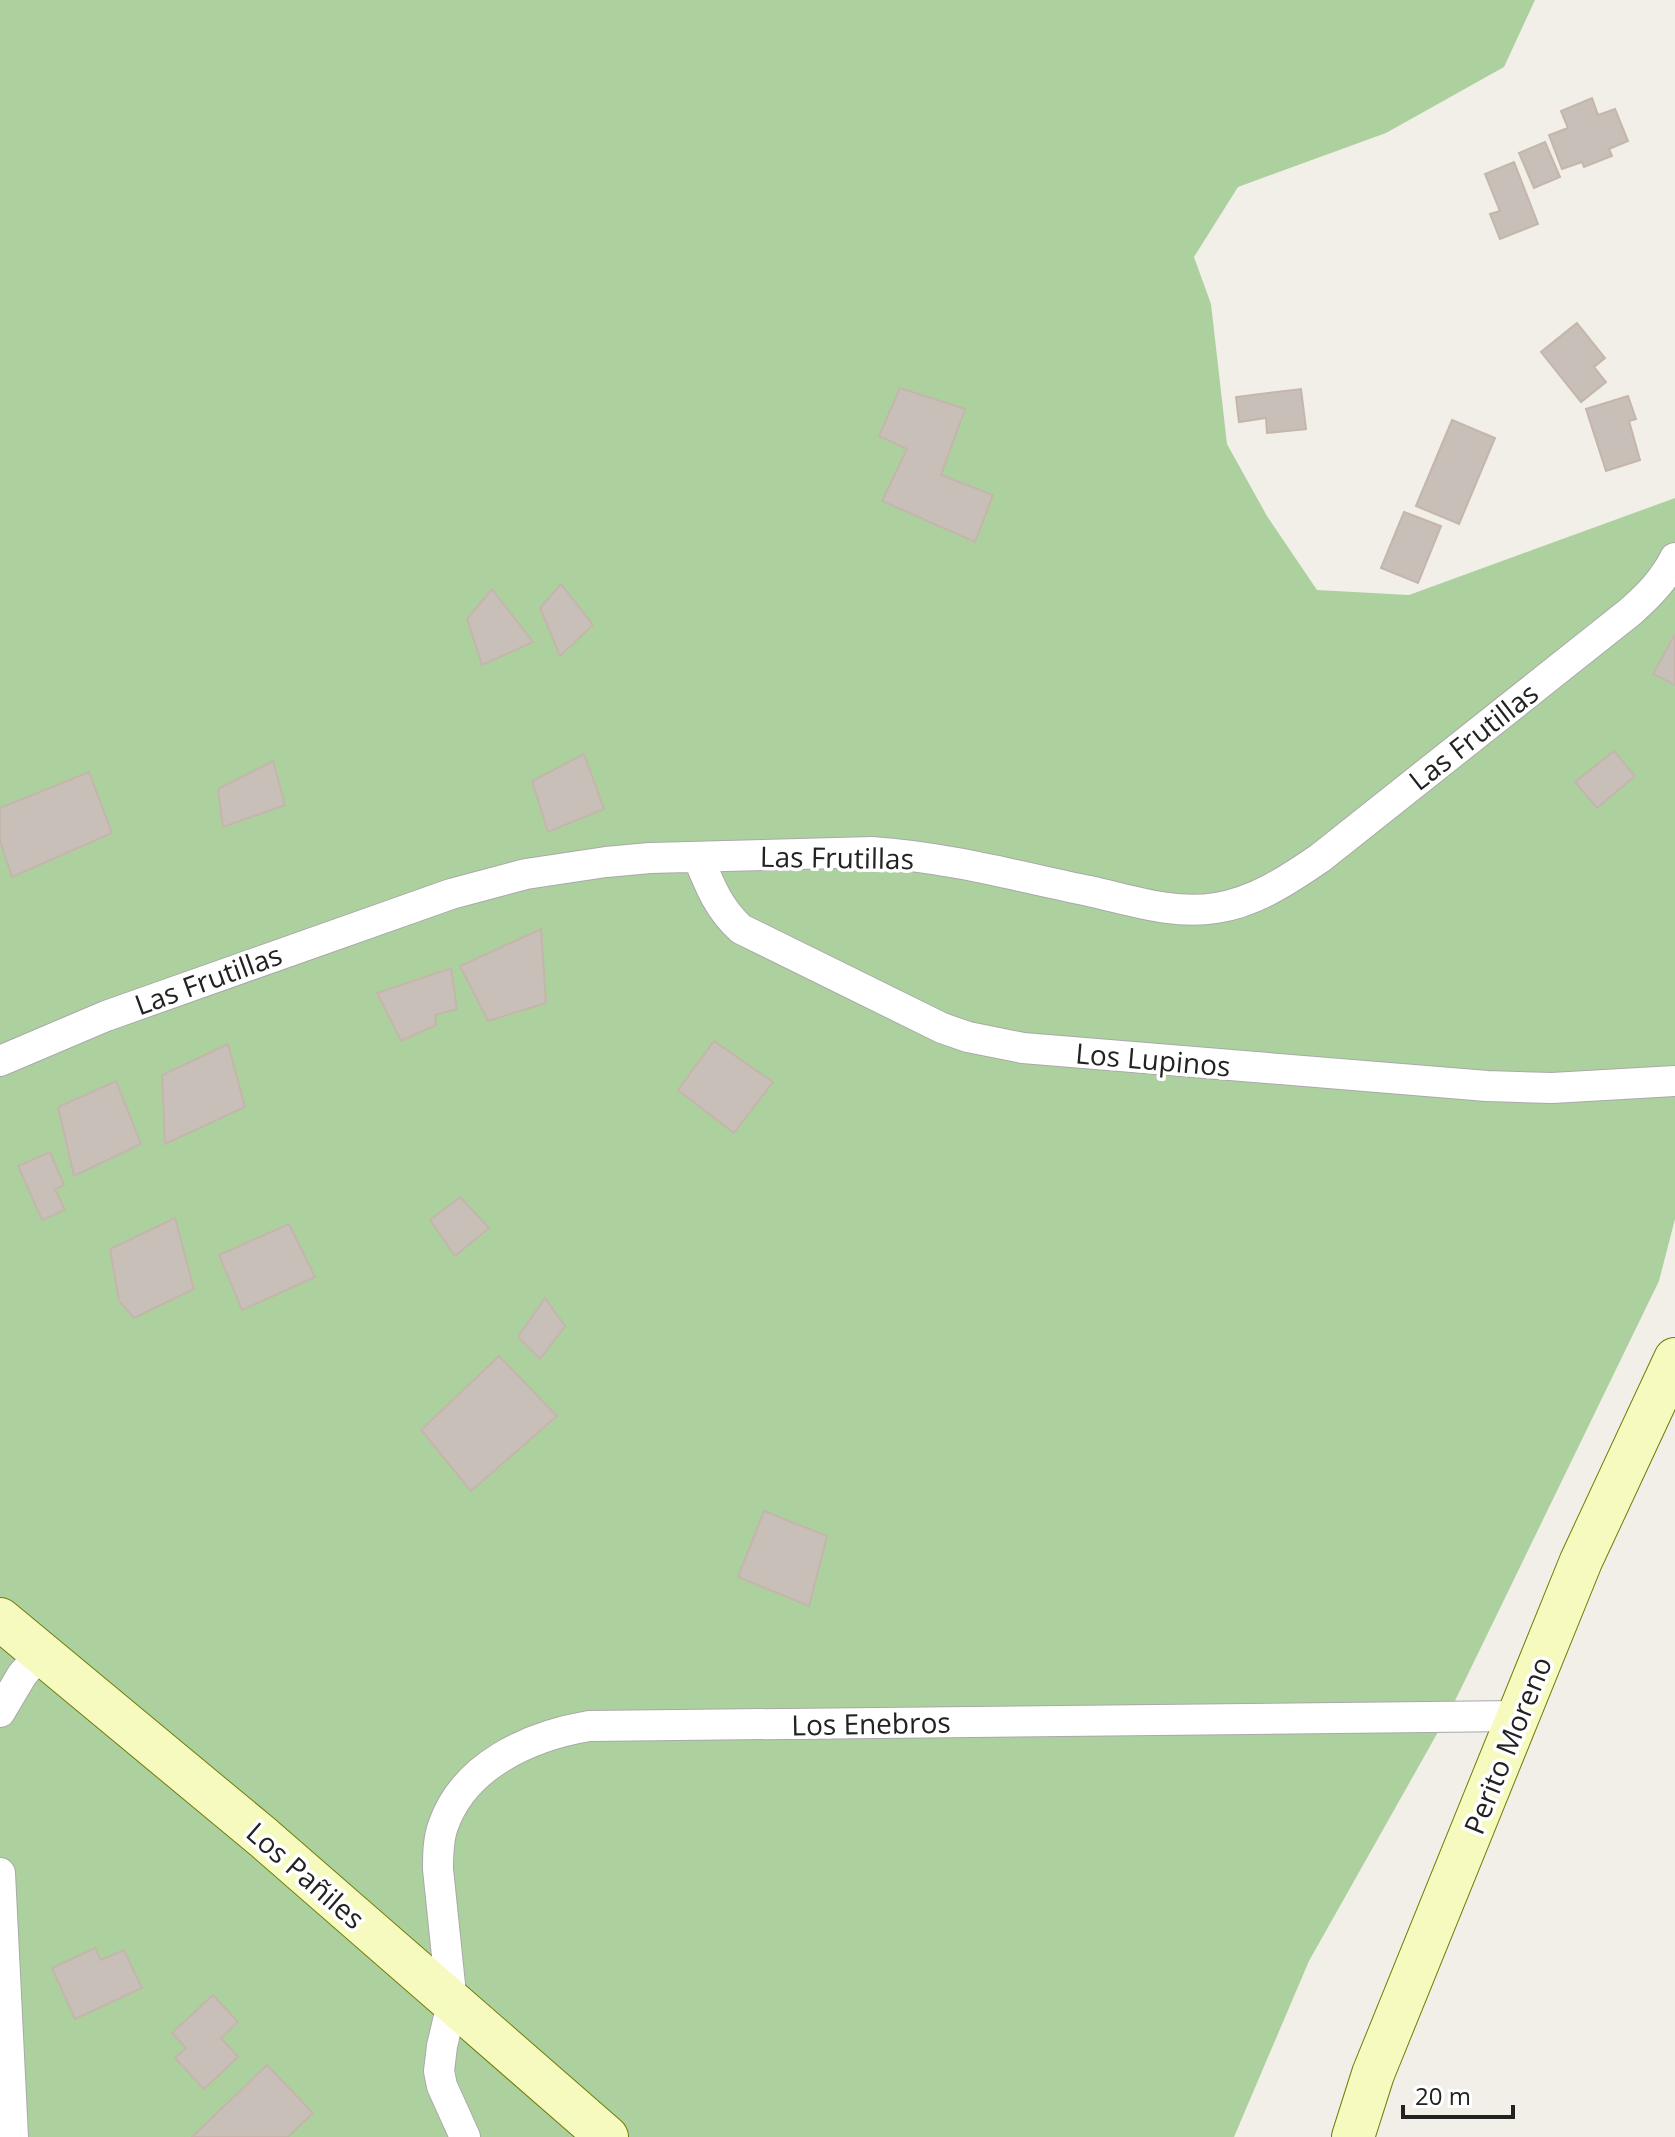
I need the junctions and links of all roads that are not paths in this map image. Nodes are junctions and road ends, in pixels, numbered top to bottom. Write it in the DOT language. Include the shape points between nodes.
graph roads {
  1 [pos="1675,558"];
  2 [pos="698,857"];
  3 [pos="0,1061"];
  4 [pos="1675,1081"];
  5 [pos="1675,1359"];
  6 [pos="0,1619"];
  7 [pos="41,1653"];
  8 [pos="0,1712"];
  9 [pos="1518,1716"];
  10 [pos="0,1873"];
  11 [pos="452,2004"];
  12 [pos="13,2137"];
  13 [pos="465,2137"];
  14 [pos="607,2137"];
  15 [pos="1353,2137"];
  1 -- 2 [label="street, Las Frutillas" via="1630,612 1320,858 1242,901 1216,908 1167,908 904,854"];
  2 -- 3 [label="street, Las Frutillas" via="565,867 451,894 106,1016"];
  2 -- 4 [label="street, Los Lupinos" via="718,904 741,929 942,1028 995,1043 1487,1086"];
  5 -- 9 [label="main road, Perito Moreno" via="1587,1547"];
  6 -- 7 [label="main road, Los Pañiles"];
  7 -- 8 [label="street"];
  7 -- 11 [label="main road, Los Pañiles" via="264,1838"];
  9 -- 11 [label="street, Los Enebros" via="589,1726 547,1735 476,1777 442,1828 438,1869"];
  9 -- 15 [label="main road, Perito Moreno" via="1373,2074"];
  10 -- 12 [label="street"];
  11 -- 13 [label="street, Los Enebros" via="439,2071"];
  11 -- 14 [label="main road, Los Pañiles"];
}
